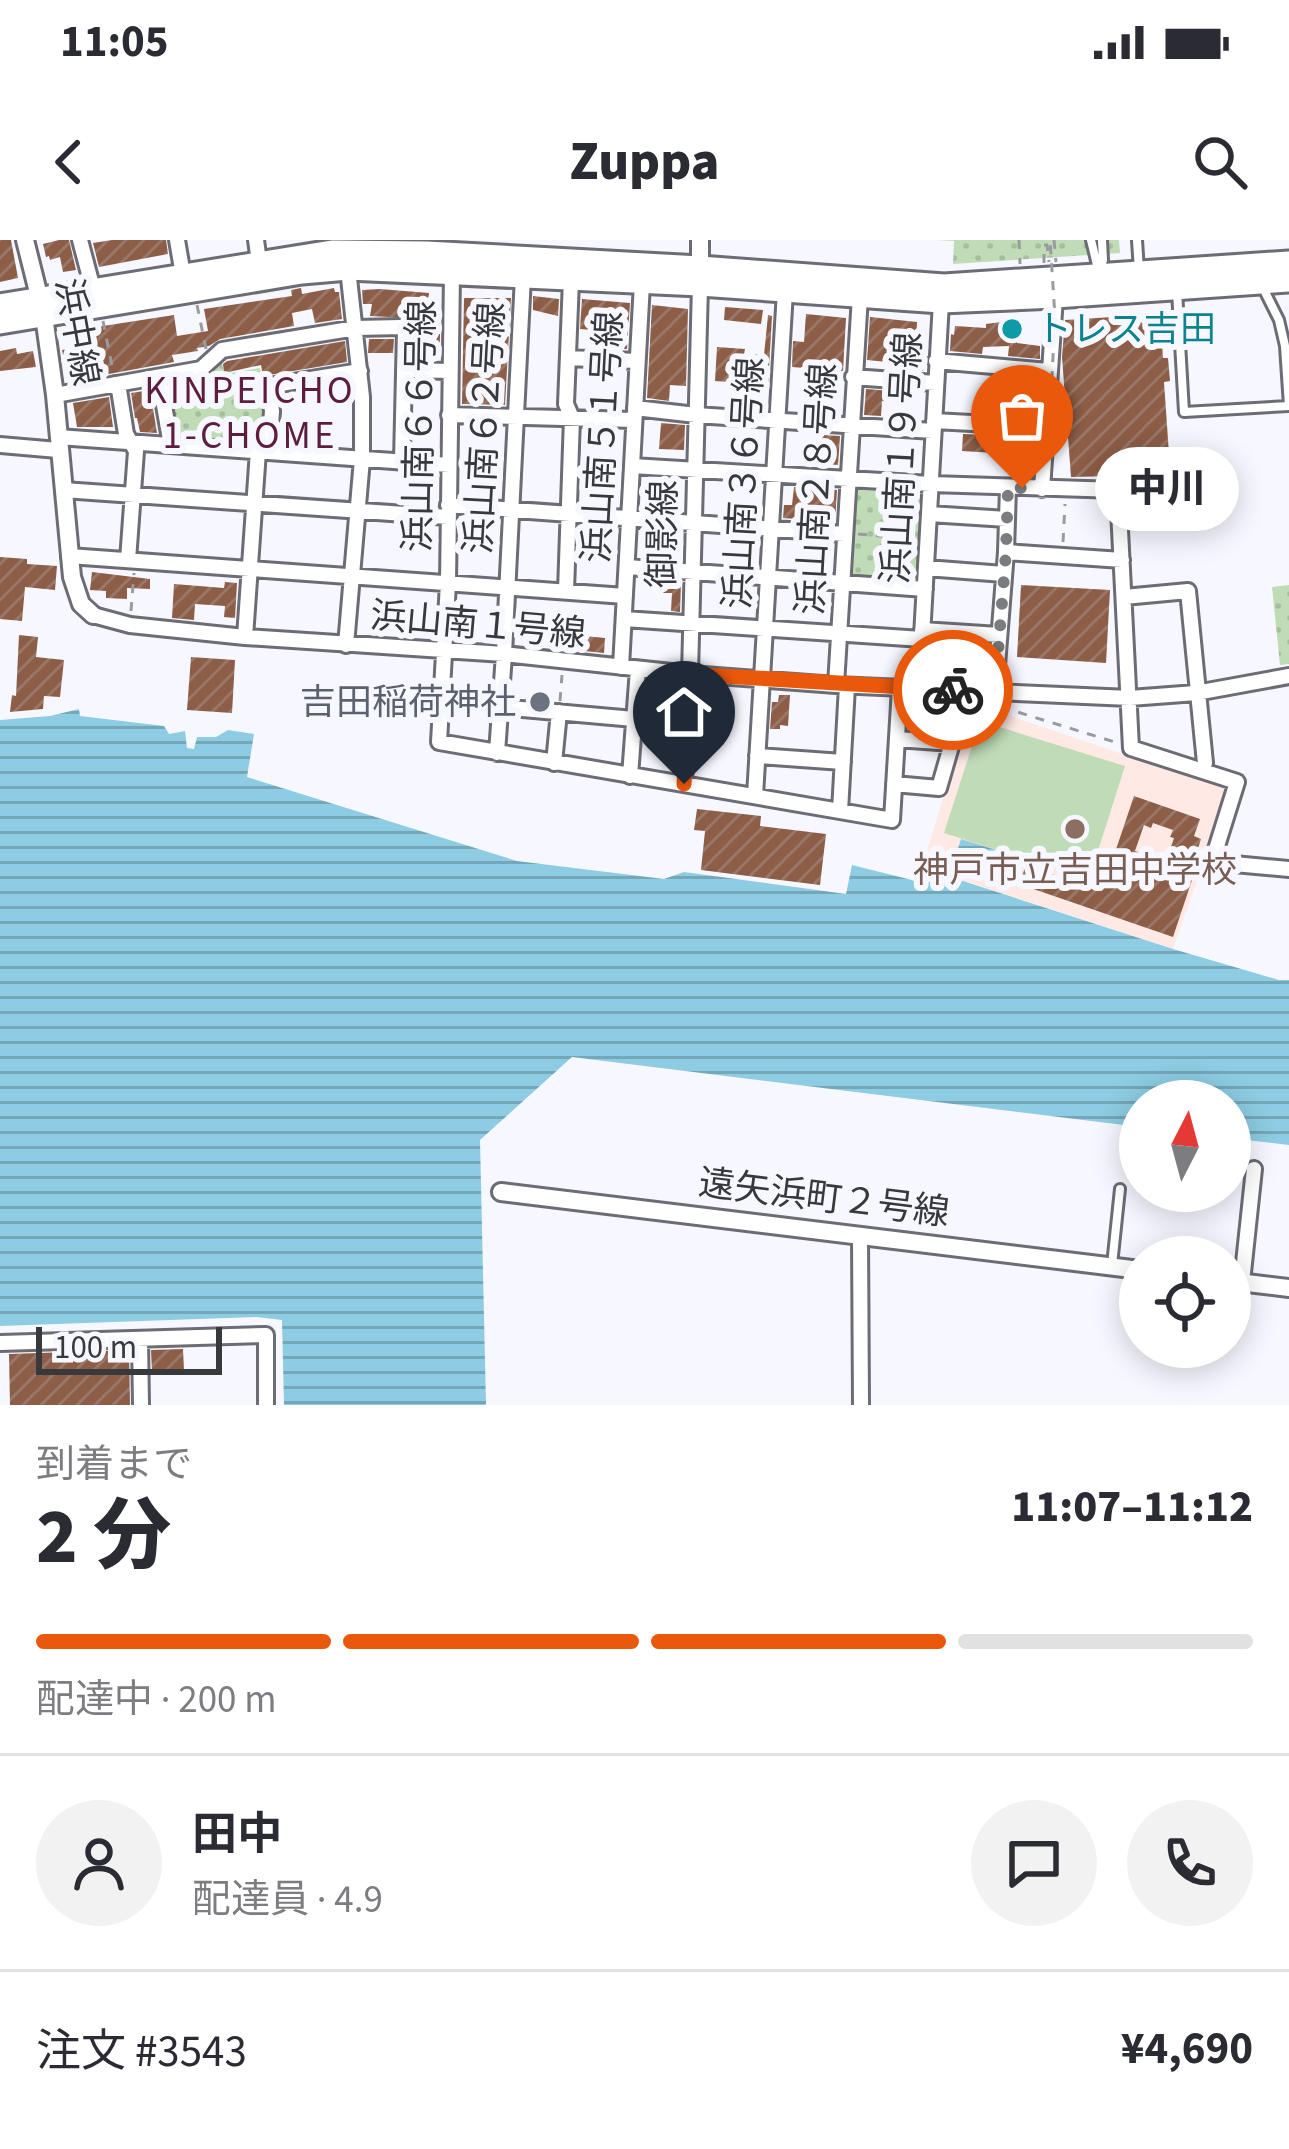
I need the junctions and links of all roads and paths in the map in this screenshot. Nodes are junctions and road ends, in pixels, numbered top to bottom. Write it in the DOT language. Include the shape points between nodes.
graph roads {
  1 [pos="25,240"];
  2 [pos="80,240"];
  3 [pos="177,240"];
  4 [pos="700,240"];
  5 [pos="1019,240"];
  6 [pos="1052,240"];
  7 [pos="1091,240"];
  8 [pos="1102,240"];
  9 [pos="1137,240"];
  10 [pos="331,245"];
  11 [pos="296,249"];
  12 [pos="1288,249"];
  13 [pos="257,251"];
  14 [pos="426,254"];
  15 [pos="1289,261"];
  16 [pos="1054,263"];
  17 [pos="1044,265"];
  18 [pos="1020,266"];
  19 [pos="348,268"];
  20 [pos="452,272"];
  21 [pos="1139,272"];
  22 [pos="183,274"];
  23 [pos="523,275"];
  24 [pos="700,276"];
  25 [pos="572,280"];
  26 [pos="1289,280"];
  27 [pos="642,283"];
  28 [pos="1260,283"];
  29 [pos="1100,285"];
  30 [pos="1177,290"];
  31 [pos="785,291"];
  32 [pos="860,296"];
  33 [pos="1054,297"];
  34 [pos="97,299"];
  35 [pos="941,302"];
  36 [pos="0,305"];
  37 [pos="197,305"];
  38 [pos="42,307"];
  39 [pos="0,323"];
  40 [pos="356,328"];
  41 [pos="568,358"];
  42 [pos="637,361"];
  43 [pos="936,361"];
  44 [pos="208,362"];
  45 [pos="404,370"];
  46 [pos="360,371"];
  47 [pos="450,371"];
  48 [pos="1048,371"];
  49 [pos="159,376"];
  50 [pos="854,377"];
  51 [pos="935,383"];
  52 [pos="116,385"];
  53 [pos="55,395"];
  54 [pos="1289,406"];
  55 [pos="634,414"];
  56 [pos="449,415"];
  57 [pos="696,415"];
  58 [pos="516,417"];
  59 [pos="572,418"];
  60 [pos="777,420"];
  61 [pos="1047,422"];
  62 [pos="850,425"];
  63 [pos="934,426"];
  64 [pos="132,442"];
  65 [pos="58,443"];
  66 [pos="0,445"];
  67 [pos="171,445"];
  68 [pos="264,452"];
  69 [pos="362,458"];
  70 [pos="402,461"];
  71 [pos="449,465"];
  72 [pos="632,466"];
  73 [pos="694,468"];
  74 [pos="774,473"];
  75 [pos="848,478"];
  76 [pos="931,484"];
  77 [pos="1008,487"];
  78 [pos="1042,489"];
  79 [pos="1066,489"];
  80 [pos="62,490"];
  81 [pos="132,495"];
  82 [pos="254,503"];
  83 [pos="511,509"];
  84 [pos="357,511"];
  85 [pos="448,511"];
  86 [pos="571,514"];
  87 [pos="929,514"];
  88 [pos="629,518"];
  89 [pos="1006,519"];
  90 [pos="694,523"];
  91 [pos="771,528"];
  92 [pos="844,533"];
  93 [pos="928,540"];
  94 [pos="1006,552"];
  95 [pos="70,556"];
  96 [pos="1063,556"];
  97 [pos="132,560"];
  98 [pos="1122,560"];
  99 [pos="626,567"];
  100 [pos="249,568"];
  101 [pos="926,568"];
  102 [pos="693,572"];
  103 [pos="1004,574"];
  104 [pos="350,576"];
  105 [pos="768,578"];
  106 [pos="448,583"];
  107 [pos="842,583"];
  108 [pos="507,586"];
  109 [pos="925,589"];
  110 [pos="566,591"];
  111 [pos="625,596"];
  112 [pos="1124,597"];
  113 [pos="93,615"];
  114 [pos="624,619"];
  115 [pos="691,623"];
  116 [pos="130,625"];
  117 [pos="765,627"];
  118 [pos="839,633"];
  119 [pos="922,634"];
  120 [pos="999,635"];
  121 [pos="245,637"];
  122 [pos="346,645"];
  123 [pos="445,652"];
  124 [pos="504,655"];
  125 [pos="563,661"];
  126 [pos="630,668"];
  127 [pos="690,674"];
  128 [pos="1289,676"];
  129 [pos="762,680"];
  130 [pos="842,686"];
  131 [pos="900,688"];
  132 [pos="919,689"];
  133 [pos="1196,693"];
  134 [pos="996,698"];
  135 [pos="1130,698"];
  136 [pos="500,706"];
  137 [pos="559,712"];
  138 [pos="634,719"];
  139 [pos="897,739"];
  140 [pos="1131,748"];
  141 [pos="497,752"];
  142 [pos="757,756"];
  143 [pos="843,762"];
  144 [pos="554,763"];
  145 [pos="1203,771"];
  146 [pos="630,776"];
  147 [pos="684,784"];
  148 [pos="894,784"];
  149 [pos="754,796"];
  150 [pos="840,811"];
  151 [pos="1289,869"];
  152 [pos="1254,1169"];
  153 [pos="501,1192"];
  154 [pos="1119,1199"];
  155 [pos="860,1236"];
  156 [pos="1243,1236"];
  157 [pos="1112,1266"];
  158 [pos="1119,1267"];
  159 [pos="1251,1283"];
  160 [pos="1289,1288"];
  161 [pos="140,1339"];
  162 [pos="0,1343"];
  163 [pos="142,1405"];
  164 [pos="266,1405"];
  165 [pos="861,1405"];
  1 -- 38 [label="street, 浜中線"];
  2 -- 34 [label="street"];
  3 -- 22 [label="street"];
  4 -- 24 [label="street"];
  5 -- 18 [label="path"];
  6 -- 16 [label="path, bridge"];
  7 -- 29 [label="lane"];
  8 -- 29 [label="lane"];
  9 -- 21 [label="lane"];
  10 -- 11 [label="main road"];
  10 -- 14 [label="main road"];
  11 -- 13 [label="main road"];
  12 -- 15 [label="lane"];
  13 -- 22 [label="main road"];
  14 -- 19 [label="main road"];
  14 -- 20 [label="main road"];
  14 -- 24 [label="main road"];
  15 -- 21 [label="main road"];
  16 -- 17 [label="path, bridge" via="1044,245"];
  16 -- 61 [label="path, bridge"];
  19 -- 34 [label="main road"];
  19 -- 40 [label="street"];
  20 -- 23 [label="main road"];
  20 -- 47 [label="street, 浜山南６６号線"];
  21 -- 29 [label="main road"];
  22 -- 34 [label="main road"];
  23 -- 25 [label="main road"];
  23 -- 58 [label="street, 浜山南６２号線"];
  24 -- 27 [label="main road"];
  24 -- 29 [label="main road"];
  24 -- 31 [label="main road"];
  24 -- 57 [label="street, 御影線"];
  25 -- 27 [label="main road"];
  25 -- 41 [label="street"];
  26 -- 28 [label="main road"];
  27 -- 42 [label="street, 浜山南５１号線"];
  28 -- 30 [label="main road"];
  28 -- 54 [label="lane" via="1279,320"];
  29 -- 30 [label="main road"];
  29 -- 33 [label="main road"];
  30 -- 54 [label="lane" via="1184,412"];
  31 -- 32 [label="main road"];
  31 -- 60 [label="street, 浜山南３６号線"];
  32 -- 35 [label="main road"];
  32 -- 50 [label="street, 浜山南２８号線"];
  33 -- 35 [label="main road"];
  33 -- 48 [label="street"];
  34 -- 38 [label="main road"];
  34 -- 52 [label="path"];
  35 -- 43 [label="street, 浜山南１９号線"];
  36 -- 38 [label="main road"];
  37 -- 44 [label="path"];
  38 -- 39 [label="main road"];
  38 -- 53 [label="street, 浜中線"];
  40 -- 44 [label="street" via="222,350"];
  40 -- 45 [label="street" via="405,330"];
  40 -- 46 [label="street"];
  41 -- 42 [label="street"];
  41 -- 59 [label="street"];
  42 -- 55 [label="street, 浜山南５１号線"];
  43 -- 48 [label="street"];
  43 -- 51 [label="street, 浜山南１９号線"];
  44 -- 49 [label="street"];
  45 -- 47 [label="street"];
  45 -- 70 [label="street"];
  46 -- 68 [label="street" via="268,386"];
  46 -- 69 [label="street"];
  47 -- 56 [label="street, 浜山南６６号線"];
  48 -- 61 [label="street"];
  49 -- 52 [label="street"];
  49 -- 67 [label="street"];
  50 -- 51 [label="street"];
  50 -- 62 [label="street, 浜山南２８号線"];
  51 -- 63 [label="street, 浜山南１９号線"];
  52 -- 53 [label="street"];
  52 -- 64 [label="street"];
  53 -- 65 [label="street, 浜中線"];
  55 -- 57 [label="street"];
  55 -- 59 [label="street"];
  55 -- 72 [label="street, 浜山南５１号線"];
  56 -- 58 [label="street"];
  56 -- 71 [label="street, 浜山南６６号線"];
  57 -- 60 [label="street"];
  57 -- 73 [label="street, 御影線"];
  58 -- 59 [label="street"];
  58 -- 83 [label="street, 浜山南６２号線"];
  59 -- 86 [label="street"];
  60 -- 62 [label="street"];
  60 -- 74 [label="street, 浜山南３６号線"];
  61 -- 63 [label="street"];
  61 -- 78 [label="street"];
  62 -- 63 [label="street"];
  62 -- 75 [label="street, 浜山南２８号線"];
  63 -- 76 [label="street, 浜山南１９号線"];
  64 -- 65 [label="street"];
  64 -- 67 [label="street"];
  64 -- 81 [label="street"];
  65 -- 66 [label="street"];
  65 -- 80 [label="street, 浜中線"];
  67 -- 68 [label="street"];
  68 -- 69 [label="street"];
  68 -- 82 [label="street"];
  69 -- 70 [label="street"];
  69 -- 84 [label="street"];
  70 -- 71 [label="street"];
  71 -- 85 [label="street, 浜山南６６号線"];
  72 -- 73 [label="street"];
  72 -- 88 [label="street, 浜山南５１号線"];
  73 -- 74 [label="street"];
  73 -- 90 [label="street, 御影線"];
  74 -- 75 [label="street"];
  74 -- 91 [label="street, 浜山南３６号線"];
  75 -- 76 [label="street"];
  75 -- 92 [label="street, 浜山南２８号線"];
  76 -- 77 [label="street"];
  76 -- 87 [label="street, 浜山南１９号線"];
  77 -- 78 [label="street"];
  77 -- 89 [label="street"];
  78 -- 79 [label="street"];
  79 -- 96 [label="path"];
  79 -- 98 [label="street" via="1118,490"];
  80 -- 81 [label="street"];
  80 -- 95 [label="street, 浜中線"];
  81 -- 82 [label="street"];
  81 -- 97 [label="street"];
  82 -- 84 [label="street"];
  82 -- 100 [label="street"];
  83 -- 85 [label="street"];
  83 -- 86 [label="street"];
  83 -- 108 [label="street, 浜山南６２号線"];
  84 -- 85 [label="street"];
  84 -- 104 [label="street"];
  85 -- 106 [label="street, 浜山南６６号線"];
  86 -- 88 [label="street"];
  86 -- 110 [label="street"];
  87 -- 89 [label="street"];
  87 -- 93 [label="street, 浜山南１９号線"];
  88 -- 90 [label="street"];
  88 -- 99 [label="street, 浜山南５１号線"];
  89 -- 94 [label="street"];
  90 -- 91 [label="street"];
  90 -- 102 [label="street, 御影線"];
  91 -- 92 [label="street"];
  91 -- 105 [label="street, 浜山南３６号線"];
  92 -- 93 [label="path"];
  92 -- 107 [label="street, 浜山南２８号線"];
  93 -- 101 [label="street, 浜山南１９号線"];
  94 -- 96 [label="street"];
  94 -- 103 [label="street"];
  95 -- 97 [label="street"];
  95 -- 113 [label="street, 浜中線" via="81,604"];
  96 -- 98 [label="street"];
  97 -- 100 [label="street"];
  97 -- 116 [label="path"];
  98 -- 112 [label="street"];
  99 -- 102 [label="street"];
  99 -- 111 [label="street, 浜山南５１号線"];
  100 -- 104 [label="street"];
  100 -- 121 [label="street"];
  101 -- 103 [label="street"];
  101 -- 109 [label="street, 浜山南１９号線"];
  102 -- 105 [label="street"];
  102 -- 115 [label="street, 御影線"];
  103 -- 120 [label="street"];
  104 -- 106 [label="street"];
  104 -- 122 [label="street"];
  105 -- 107 [label="street"];
  105 -- 117 [label="street, 浜山南３６号線"];
  106 -- 108 [label="street"];
  106 -- 123 [label="street, 浜山南６６号線"];
  107 -- 109 [label="street"];
  107 -- 118 [label="street, 浜山南２８号線"];
  108 -- 110 [label="street"];
  108 -- 124 [label="street, 浜山南６２号線"];
  109 -- 119 [label="street, 浜山南１９号線"];
  110 -- 111 [label="street"];
  111 -- 114 [label="street, 浜山南５１号線"];
  112 -- 133 [label="street" via="1188,591"];
  112 -- 135 [label="street"];
  113 -- 116 [label="street, 浜山南１号線"];
  114 -- 115 [label="street"];
  114 -- 126 [label="street, 浜山南５１号線"];
  115 -- 117 [label="street"];
  115 -- 127 [label="street, 御影線"];
  116 -- 121 [label="street, 浜山南１号線"];
  117 -- 118 [label="street"];
  117 -- 129 [label="street, 浜山南３６号線"];
  118 -- 119 [label="street"];
  118 -- 130 [label="street, 浜山南２８号線"];
  119 -- 120 [label="street"];
  119 -- 132 [label="street, 浜山南１９号線"];
  120 -- 134 [label="street"];
  121 -- 122 [label="street, 浜山南１号線"];
  122 -- 123 [label="street, 浜山南１号線"];
  123 -- 124 [label="street, 浜山南１号線"];
  123 -- 141 [label="street, 浜山南６６号線" via="439,742"];
  124 -- 125 [label="street, 浜山南１号線"];
  124 -- 136 [label="street, 浜山南６２号線"];
  125 -- 126 [label="street, 浜山南１号線"];
  125 -- 137 [label="path"];
  126 -- 127 [label="street, 浜山南１号線"];
  126 -- 138 [label="street, 浜山南５１号線"];
  127 -- 129 [label="street, 浜山南１号線"];
  127 -- 147 [label="street, 御影線"];
  128 -- 133 [label="street, 浜山南１号線"];
  129 -- 130 [label="street, 浜山南１号線"];
  129 -- 142 [label="street, 浜山南３６号線"];
  130 -- 131 [label="street, 浜山南１号線"];
  130 -- 143 [label="street, 浜山南２８号線"];
  131 -- 132 [label="street, 浜山南１号線"];
  131 -- 139 [label="street"];
  132 -- 134 [label="street, 浜山南１号線"];
  133 -- 135 [label="street, 浜山南１号線"];
  133 -- 145 [label="street"];
  134 -- 135 [label="street, 浜山南１号線"];
  134 -- 140 [label="path"];
  135 -- 140 [label="street"];
  136 -- 137 [label="street"];
  136 -- 141 [label="street, 浜山南６２号線"];
  137 -- 138 [label="street"];
  137 -- 144 [label="street"];
  138 -- 146 [label="street, 浜山南５１号線"];
  139 -- 148 [label="street"];
  139 -- 148 [label="street" via="952,743 939,788"];
  140 -- 145 [label="street"];
  141 -- 144 [label="street"];
  142 -- 143 [label="street"];
  142 -- 149 [label="street, 浜山南３６号線"];
  143 -- 150 [label="street, 浜山南２８号線"];
  144 -- 146 [label="street"];
  145 -- 151 [label="street" via="1237,782 1212,862"];
  146 -- 147 [label="street"];
  147 -- 149 [label="street"];
  148 -- 150 [label="street" via="892,820"];
  149 -- 150 [label="street"];
  152 -- 156 [label="street"];
  153 -- 155 [label="street, 遠矢浜町２号線"];
  154 -- 157 [label="lane"];
  155 -- 157 [label="street, 遠矢浜町２号線"];
  155 -- 165 [label="street"];
  157 -- 158 [label="street, 遠矢浜町２号線"];
  159 -- 160 [label="street"];
  161 -- 162 [label="street"];
  161 -- 163 [label="street"];
  161 -- 164 [label="street" via="266,1335"];
}
